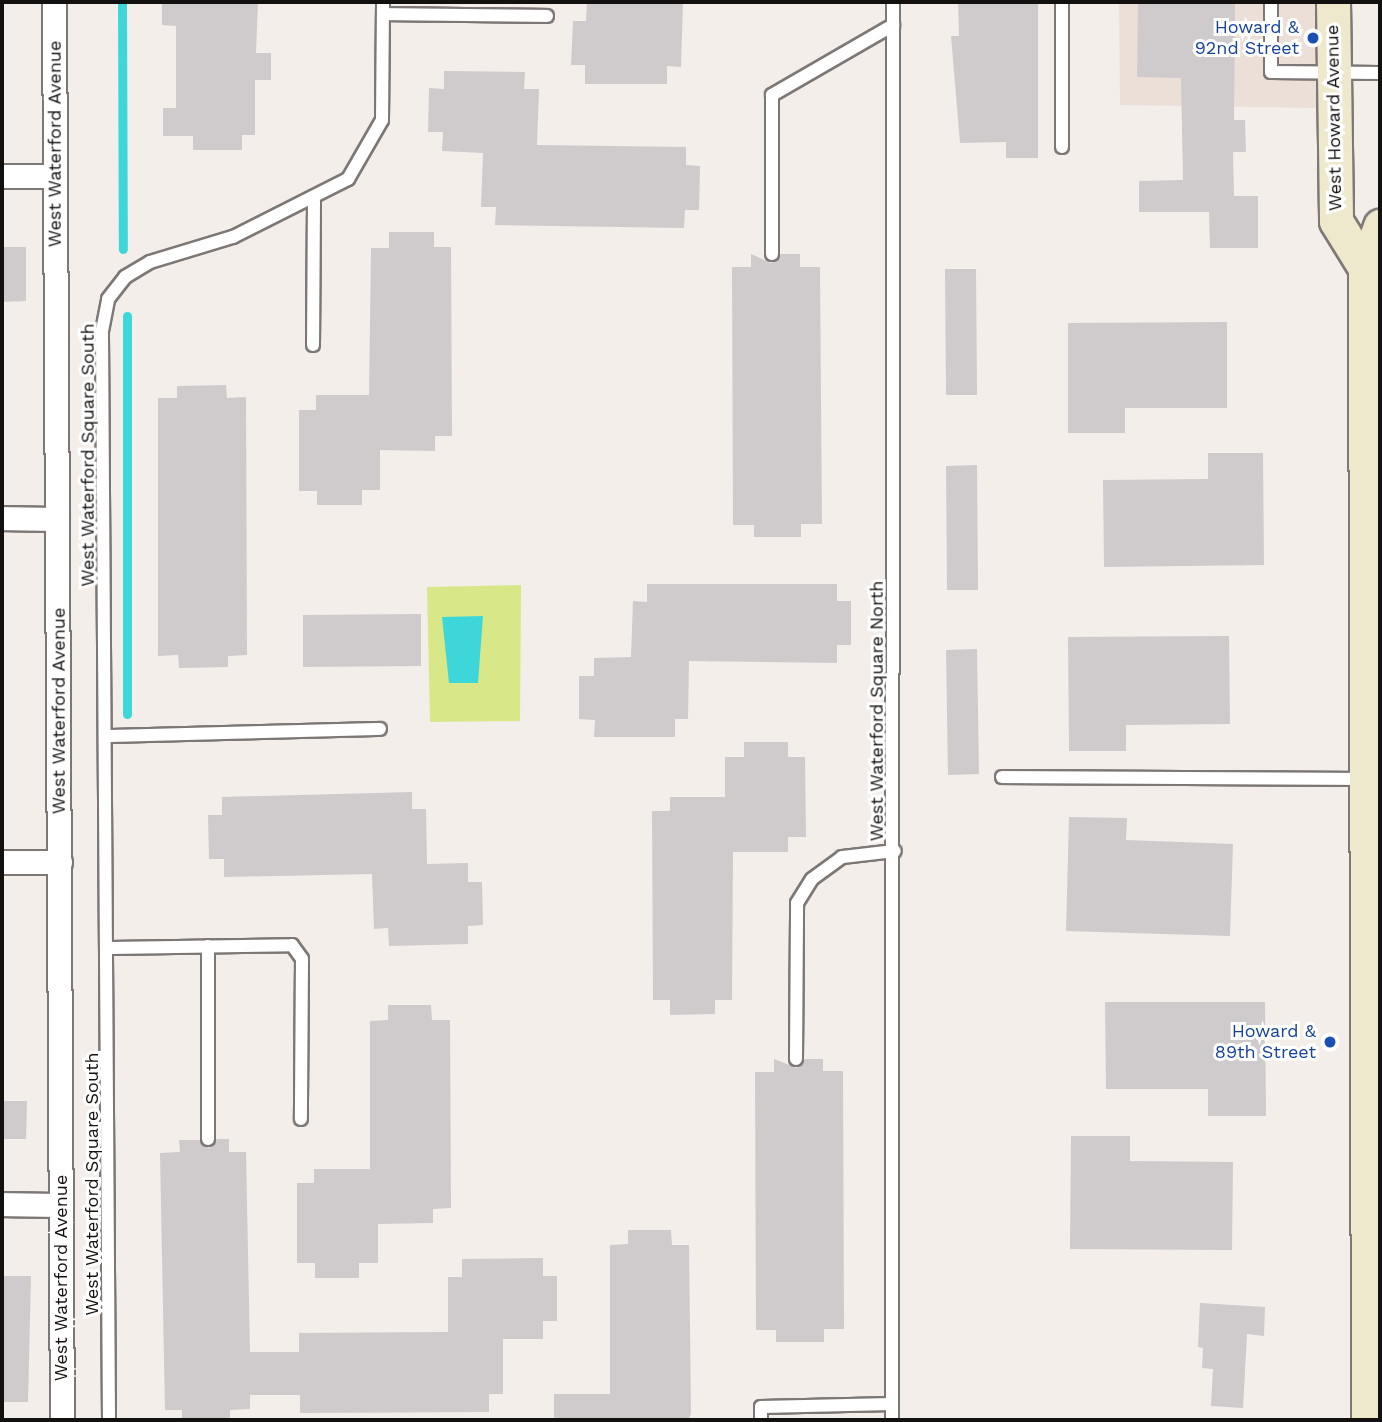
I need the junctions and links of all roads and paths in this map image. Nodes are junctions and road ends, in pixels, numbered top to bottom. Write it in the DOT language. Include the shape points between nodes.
graph roads {
  1 [pos="54,2"];
  2 [pos="893,2"];
  3 [pos="1062,2"];
  4 [pos="1271,2"];
  5 [pos="1333,2"];
  6 [pos="383,8"];
  7 [pos="547,16"];
  8 [pos="893,25"];
  9 [pos="1333,73"];
  10 [pos="1380,73"];
  11 [pos="1062,147"];
  12 [pos="2,176"];
  13 [pos="55,176"];
  14 [pos="314,201"];
  15 [pos="1380,226"];
  16 [pos="772,254"];
  17 [pos="1365,268"];
  18 [pos="313,345"];
  19 [pos="2,518"];
  20 [pos="57,519"];
  21 [pos="380,729"];
  22 [pos="107,736"];
  23 [pos="1002,777"];
  24 [pos="1364,779"];
  25 [pos="895,851"];
  26 [pos="2,862"];
  27 [pos="60,862"];
  28 [pos="208,946"];
  29 [pos="110,948"];
  30 [pos="796,1059"];
  31 [pos="302,1119"];
  32 [pos="1374,1135"];
  33 [pos="208,1139"];
  34 [pos="2,1204"];
  35 [pos="61,1205"];
  36 [pos="1374,1388"];
  37 [pos="892,1404"];
  38 [pos="62,1420"];
  39 [pos="109,1420"];
  40 [pos="761,1420"];
  41 [pos="892,1420"];
  42 [pos="1368,1420"];
  1 -- 13 [label="street, West Waterford Avenue"];
  2 -- 8 [label="lane, West Waterford Square North"];
  3 -- 11 [label="lane"];
  4 -- 9 [label="lane" via="1270,72"];
  5 -- 9 [label="street, West Howard Avenue"];
  6 -- 7 [label="lane"];
  6 -- 14 [label="lane, West Waterford Square South" via="382,120 348,178"];
  8 -- 16 [label="lane" via="772,95"];
  8 -- 25 [label="lane, West Waterford Square North"];
  9 -- 10 [label="lane"];
  9 -- 17 [label="street, West Howard Avenue" via="1336,221"];
  12 -- 13 [label="street"];
  13 -- 20 [label="street, West Waterford Avenue"];
  14 -- 18 [label="lane"];
  14 -- 22 [label="lane, West Waterford Square South" via="233,237 150,262 125,277 108,299 102,331"];
  15 -- 17 [label="street"];
  17 -- 24 [label="street"];
  19 -- 20 [label="street"];
  20 -- 27 [label="street, West Waterford Avenue"];
  21 -- 22 [label="lane"];
  22 -- 29 [label="lane, West Waterford Square South"];
  23 -- 24 [label="lane"];
  24 -- 32 [label="street"];
  25 -- 30 [label="lane" via="842,857 812,879 797,903"];
  25 -- 37 [label="lane, West Waterford Square North"];
  26 -- 27 [label="street"];
  27 -- 35 [label="street, West Waterford Avenue"];
  28 -- 29 [label="lane"];
  28 -- 31 [label="lane" via="292,945 302,960"];
  28 -- 33 [label="lane"];
  29 -- 39 [label="lane, West Waterford Square South"];
  32 -- 36 [label="street"];
  34 -- 35 [label="street"];
  35 -- 38 [label="street, West Waterford Avenue"];
  36 -- 42 [label="street"];
  37 -- 40 [label="lane" via="761,1406"];
  37 -- 41 [label="lane, West Waterford Square North"];
}
